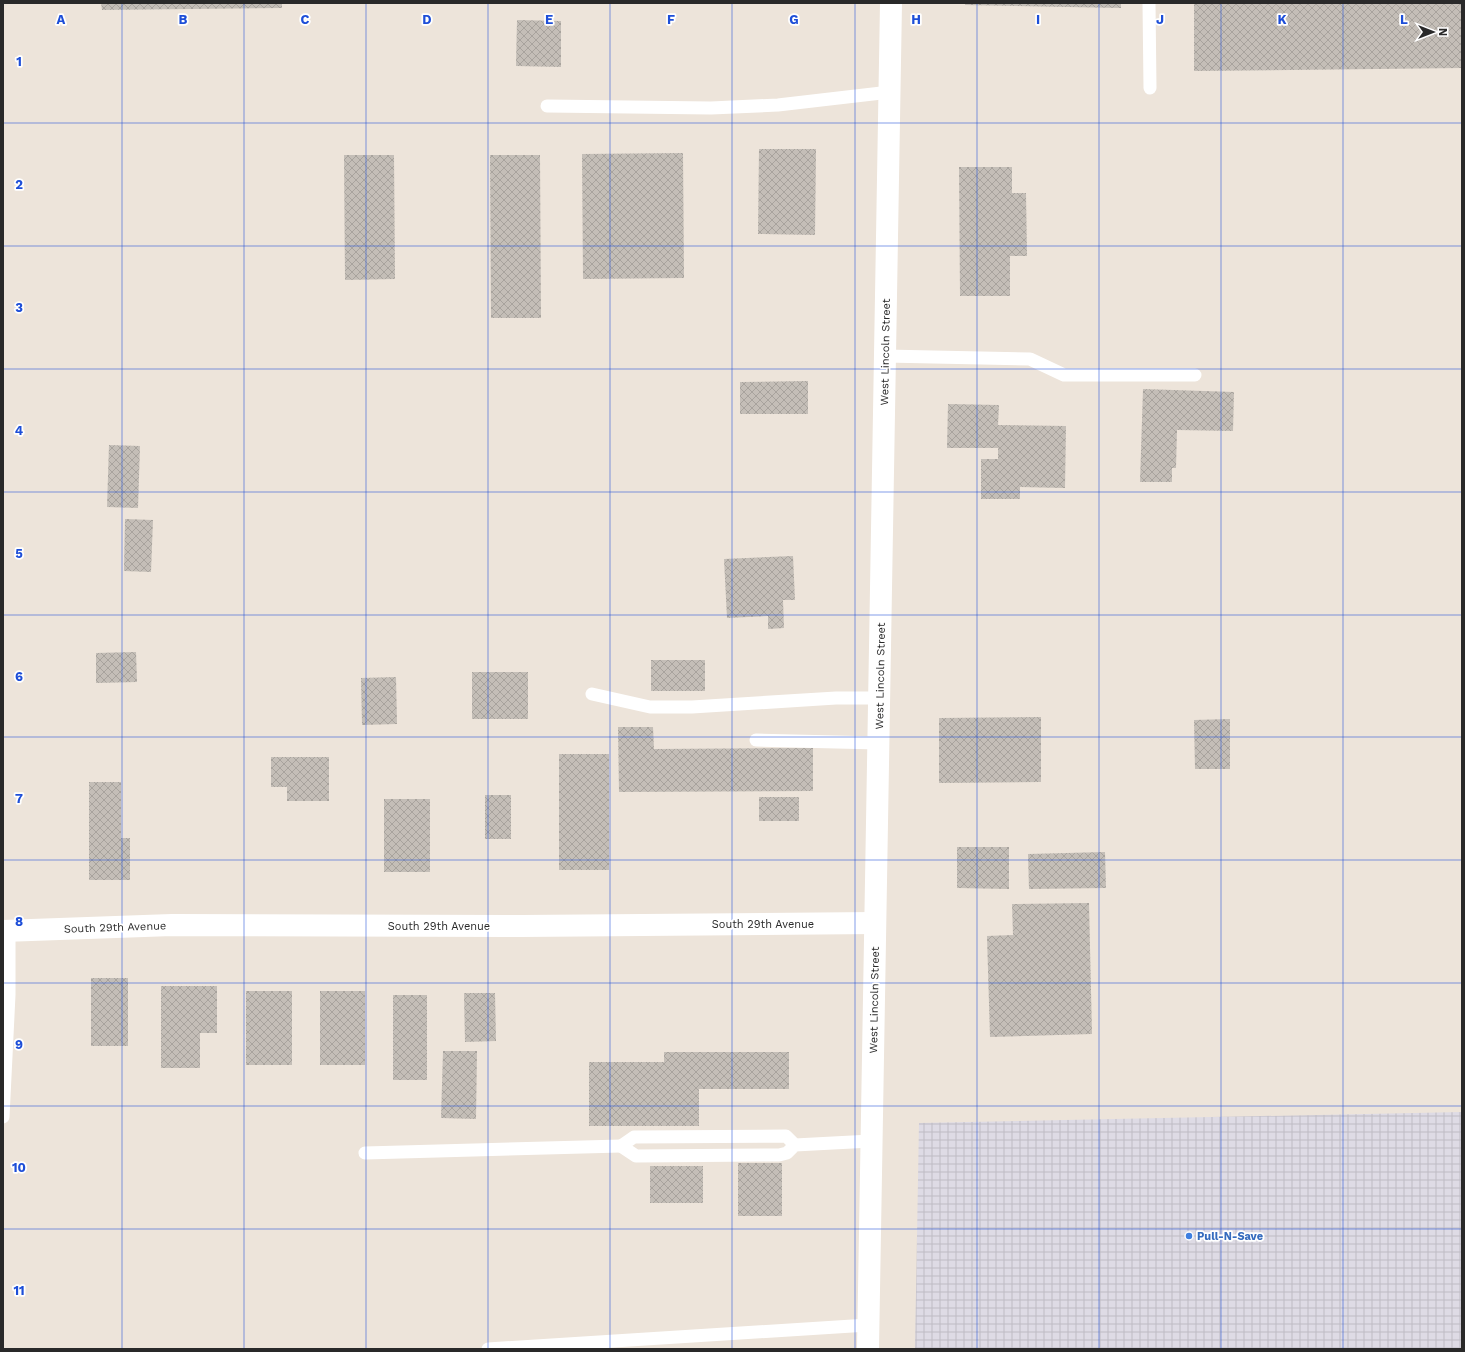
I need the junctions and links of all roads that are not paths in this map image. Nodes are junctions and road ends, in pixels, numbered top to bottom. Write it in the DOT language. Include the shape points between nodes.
graph roads {
  1 [pos="891,3"];
  2 [pos="1149,3"];
  3 [pos="1150,88"];
  4 [pos="890,92"];
  5 [pos="547,106"];
  6 [pos="885,356"];
  7 [pos="1195,375"];
  8 [pos="592,694"];
  9 [pos="880,698"];
  10 [pos="756,740"];
  11 [pos="879,743"];
  12 [pos="875,924"];
  13 [pos="6,931"];
  14 [pos="3,1117"];
  15 [pos="871,1141"];
  16 [pos="795,1145"];
  17 [pos="621,1146"];
  18 [pos="365,1153"];
  19 [pos="868,1325"];
  20 [pos="488,1349"];
  21 [pos="868,1349"];
  1 -- 4 [label="street, West Lincoln Street"];
  2 -- 3 [label="lane"];
  4 -- 5 [label="lane" via="778,105 711,108"];
  4 -- 6 [label="street, West Lincoln Street"];
  6 -- 7 [label="lane" via="1030,359 1064,375"];
  6 -- 9 [label="street, West Lincoln Street"];
  8 -- 9 [label="lane" via="650,707"];
  9 -- 11 [label="street, West Lincoln Street"];
  10 -- 11 [label="lane"];
  11 -- 12 [label="street, West Lincoln Street"];
  12 -- 13 [label="street, South 29th Avenue" via="172,925"];
  12 -- 15 [label="street, West Lincoln Street"];
  13 -- 14 [label="lane" via="10,995"];
  15 -- 16 [label="lane"];
  15 -- 19 [label="street, West Lincoln Street"];
  16 -- 17 [label="lane" via="786,1136 634,1137"];
  16 -- 17 [label="lane" via="787,1153 779,1155 636,1156"];
  17 -- 18 [label="lane"];
  19 -- 20 [label="lane"];
  19 -- 21 [label="street, West Lincoln Street"];
}
